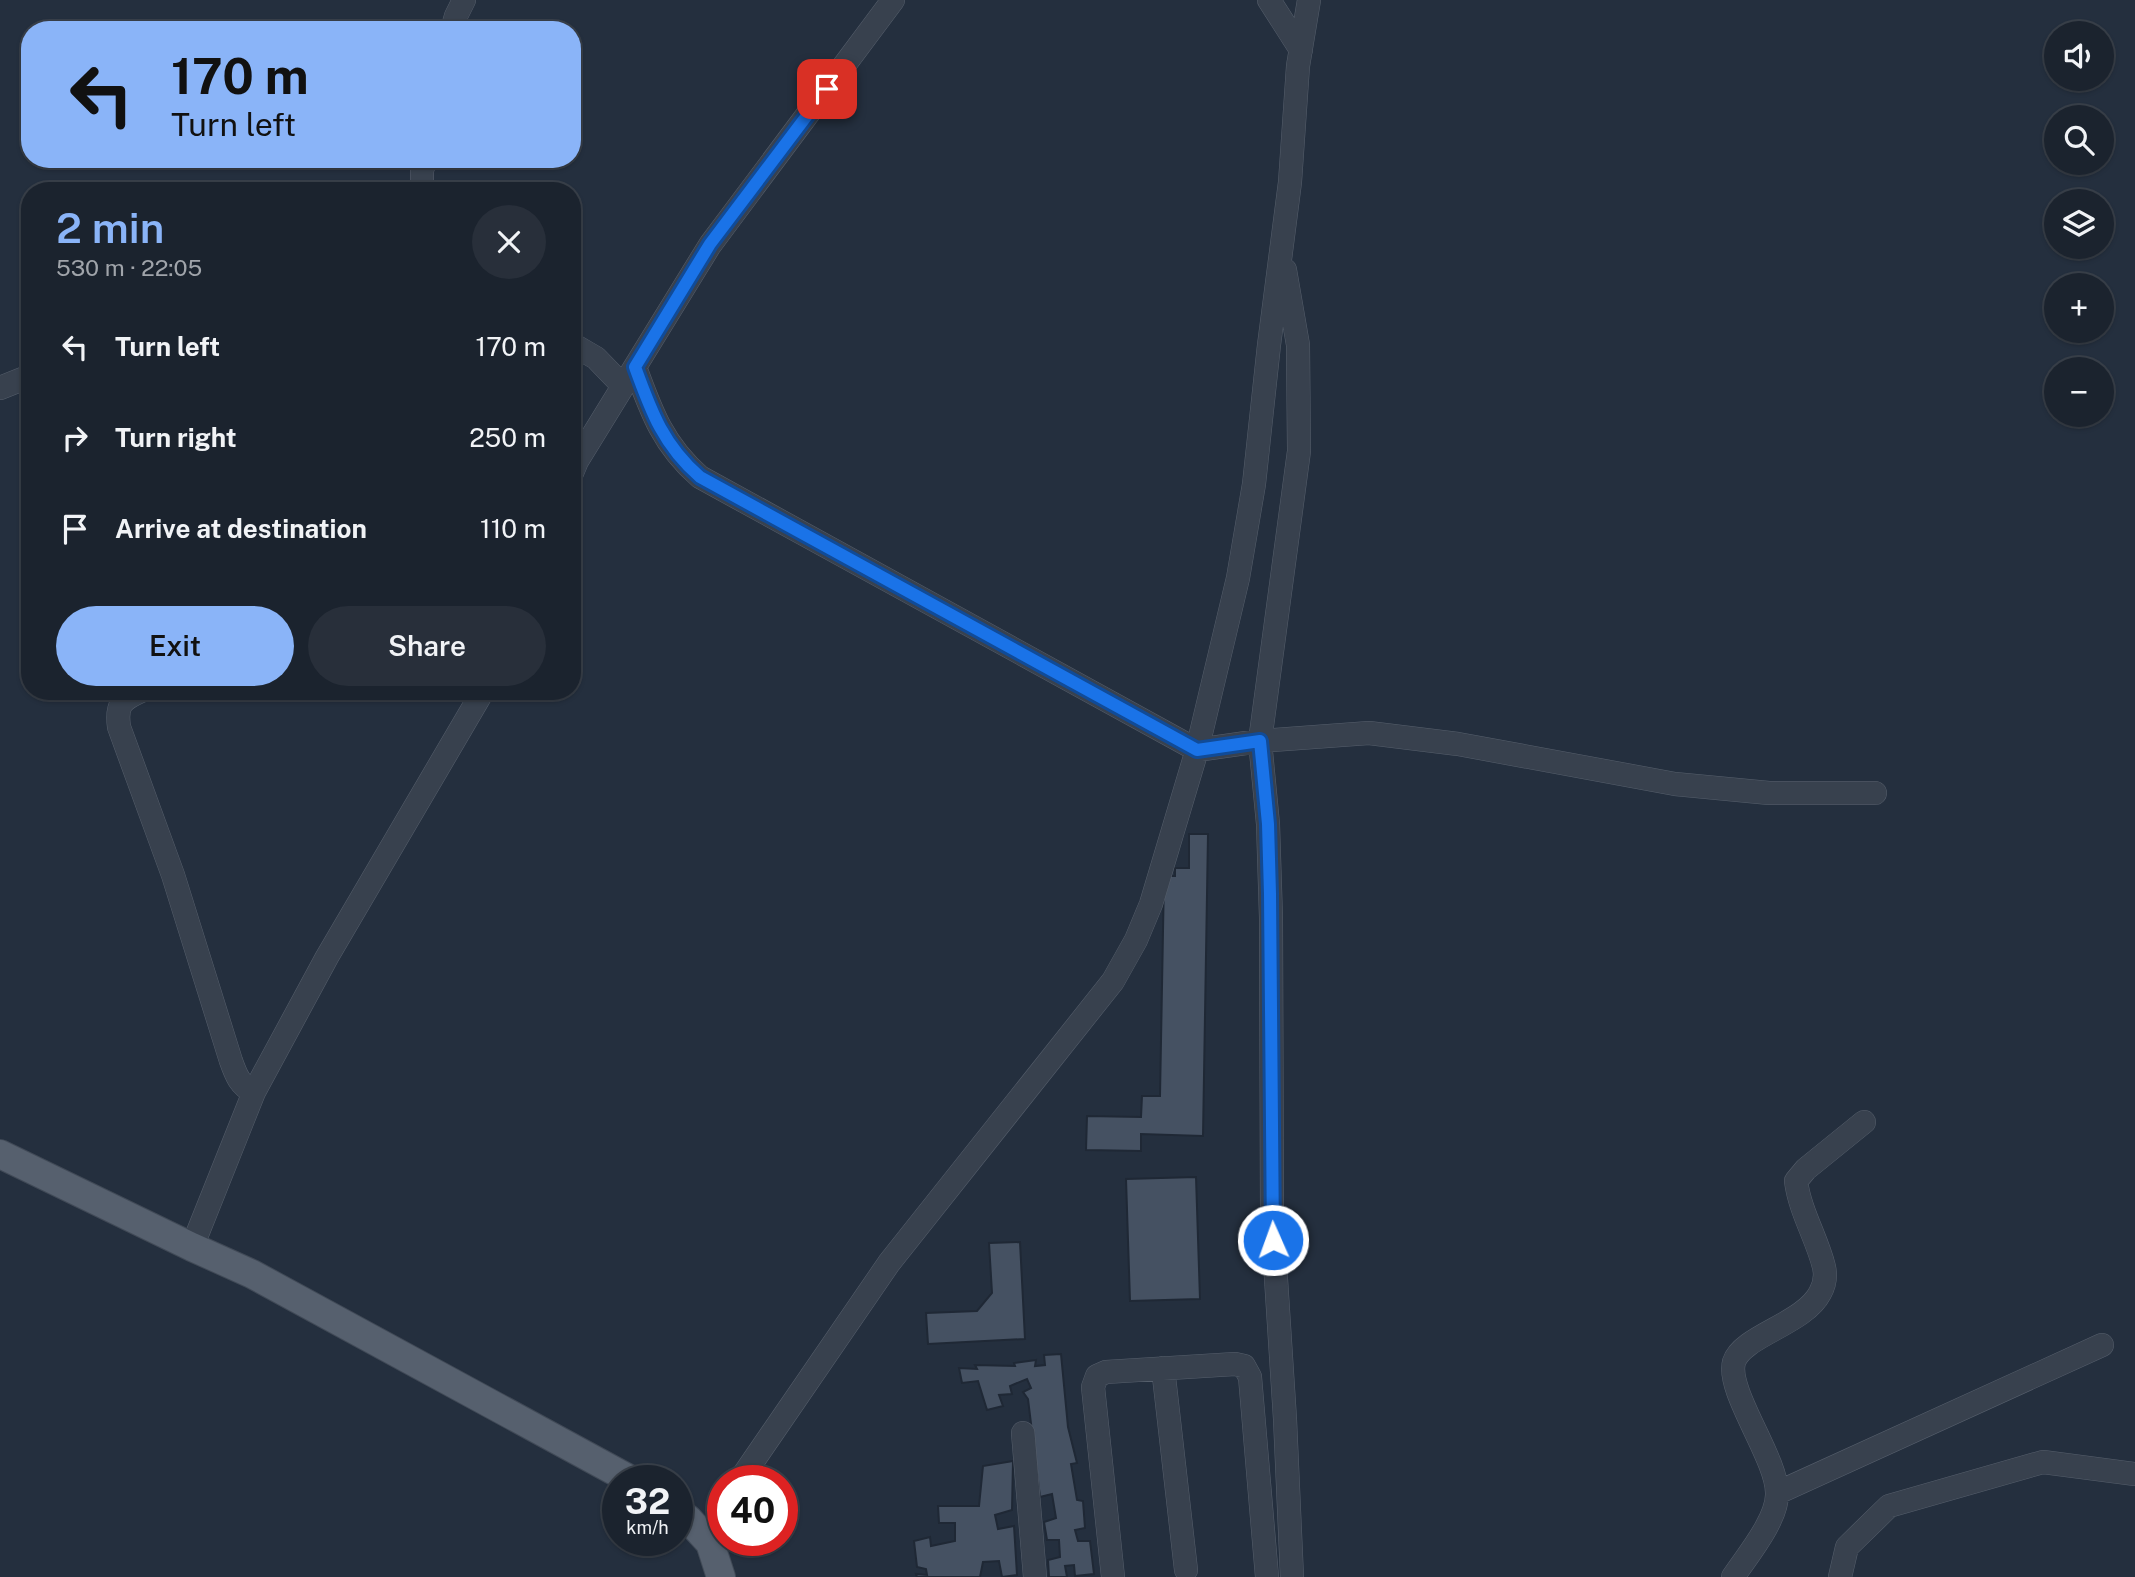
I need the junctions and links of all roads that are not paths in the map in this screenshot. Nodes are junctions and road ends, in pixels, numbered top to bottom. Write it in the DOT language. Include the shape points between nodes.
graph roads {
  1 [pos="464,0"];
  2 [pos="893,0"];
  3 [pos="1269,0"];
  4 [pos="1309,0"];
  5 [pos="455,21"];
  6 [pos="1301,50"];
  7 [pos="1281,246"];
  8 [pos="581,349"];
  9 [pos="629,377"];
  10 [pos="21,380"];
  11 [pos="0,388"];
  12 [pos="581,456"];
  13 [pos="125,700"];
  14 [pos="478,700"];
  15 [pos="1260,741"];
  16 [pos="1197,750"];
  17 [pos="1875,793"];
  18 [pos="254,1092"];
  19 [pos="1864,1122"];
  20 [pos="0,1154"];
  21 [pos="192,1248"];
  22 [pos="2102,1345"];
  23 [pos="1163,1368"];
  24 [pos="1023,1433"];
  25 [pos="603,1465"];
  26 [pos="750,1465"];
  27 [pos="2135,1475"];
  28 [pos="1777,1493"];
  29 [pos="693,1524"];
  30 [pos="707,1540"];
  31 [pos="714,1556"];
  32 [pos="1186,1570"];
  33 [pos="721,1577"];
  34 [pos="1035,1577"];
  35 [pos="1113,1577"];
  36 [pos="1266,1577"];
  37 [pos="1292,1577"];
  38 [pos="1733,1577"];
  39 [pos="1840,1577"];
  1 -- 5 [label="street"];
  2 -- 9 [label="street" via="710,244"];
  3 -- 6 [label="street"];
  4 -- 6 [label="street"];
  6 -- 7 [label="street"];
  7 -- 15 [label="street" via="1298,345 1299,451"];
  7 -- 16 [label="street" via="1254,484 1238,578"];
  8 -- 9 [label="street"];
  9 -- 12 [label="street"];
  9 -- 16 [label="street" via="681,461 700,477"];
  10 -- 11 [label="street"];
  13 -- 18 [label="street" via="120,705 119,727 173,875 231,1061 245,1088"];
  14 -- 18 [label="street" via="327,957"];
  15 -- 16 [label="street"];
  15 -- 17 [label="street" via="1369,733 1458,744 1675,784 1769,793"];
  15 -- 37 [label="street" via="1271,931 1272,1216"];
  16 -- 26 [label="street" via="1151,904 1112,981 889,1263"];
  18 -- 21 [label="street"];
  19 -- 28 [label="street" via="1796,1181 1798,1199 1825,1269 1824,1286 1800,1316 1745,1347 1734,1361 1742,1402 1769,1461"];
  20 -- 21 [label="main road"];
  21 -- 25 [label="main road" via="252,1274"];
  22 -- 28 [label="street"];
  23 -- 32 [label="street"];
  23 -- 35 [label="street" via="1107,1372 1097,1376 1093,1387"];
  23 -- 36 [label="street" via="1235,1364 1244,1366 1250,1377"];
  24 -- 34 [label="street"];
  27 -- 39 [label="street" via="2043,1462 1889,1506 1847,1547"];
  28 -- 38 [label="street" via="1773,1514"];
  29 -- 30 [label="main road"];
  31 -- 33 [label="main road"];
}
